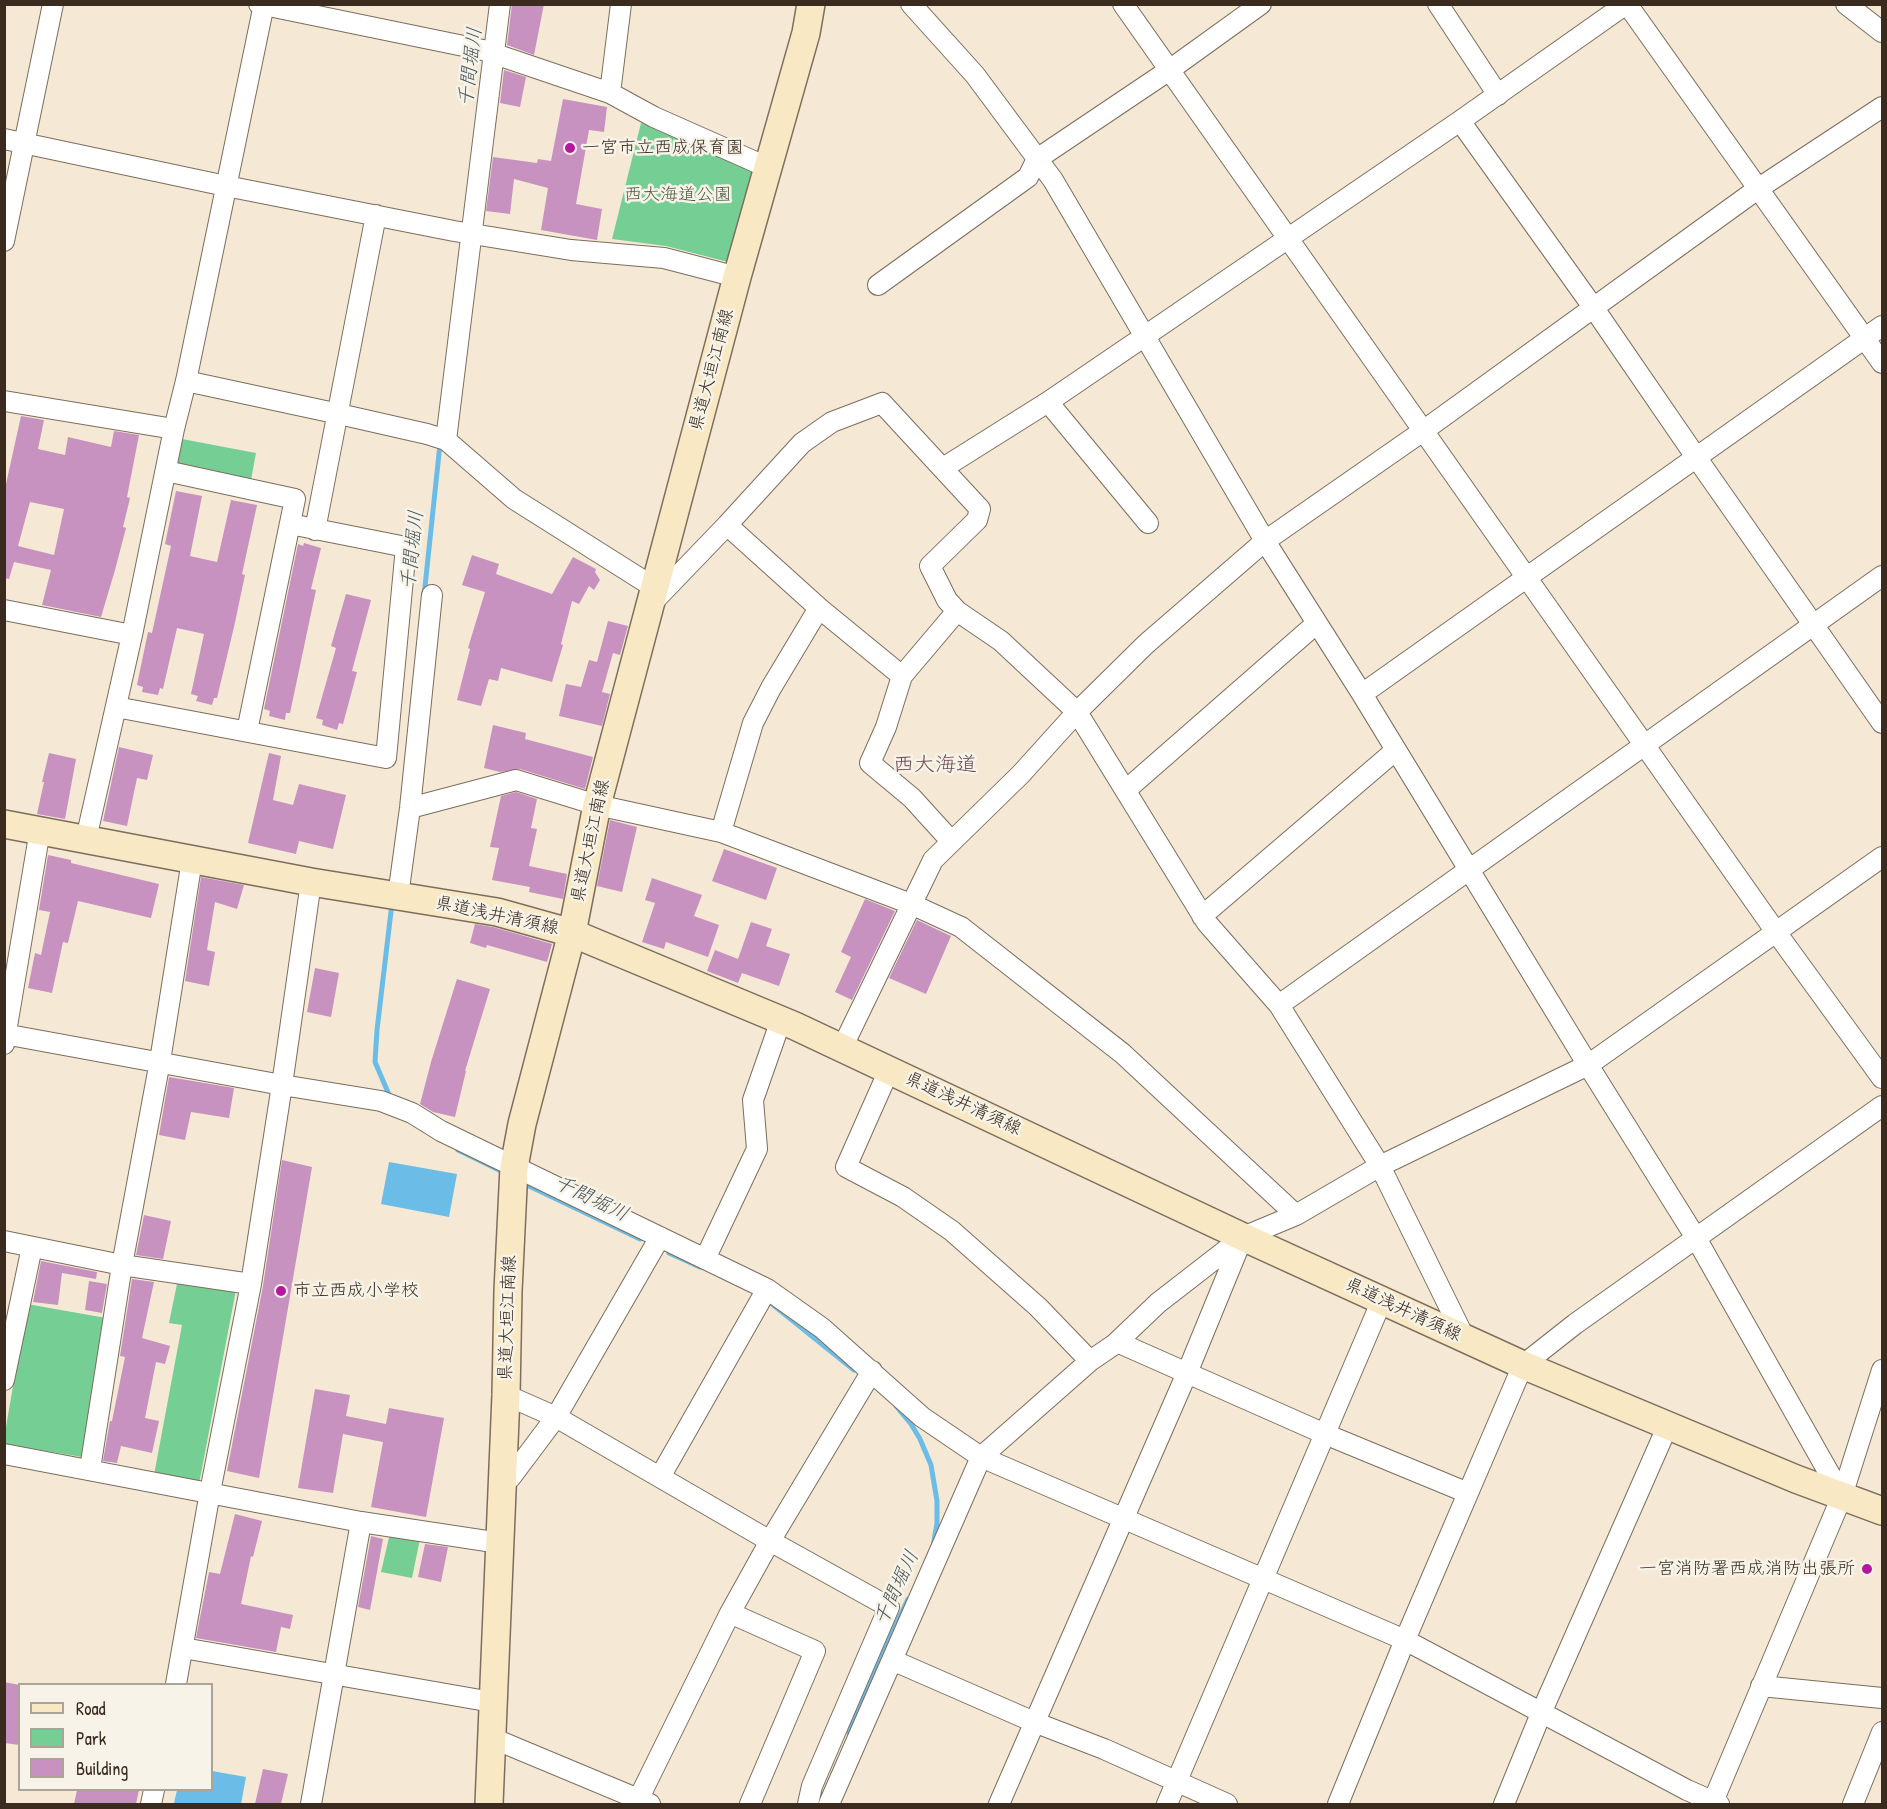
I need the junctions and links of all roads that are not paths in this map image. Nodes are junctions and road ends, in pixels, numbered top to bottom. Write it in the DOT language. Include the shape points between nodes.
graph roads {
  1 [pos="52,4"];
  2 [pos="500,4"];
  3 [pos="621,4"];
  4 [pos="811,4"];
  5 [pos="911,4"];
  6 [pos="1123,4"];
  7 [pos="1261,4"];
  8 [pos="1438,4"];
  9 [pos="1627,4"];
  10 [pos="1846,4"];
  11 [pos="262,5"];
  12 [pos="1882,32"];
  13 [pos="488,52"];
  14 [pos="1168,70"];
  15 [pos="610,93"];
  16 [pos="1498,95"];
  17 [pos="1882,107"];
  18 [pos="1460,121"];
  19 [pos="4,139"];
  20 [pos="25,142"];
  21 [pos="1037,159"];
  22 [pos="769,168"];
  23 [pos="226,186"];
  24 [pos="1759,188"];
  25 [pos="376,215"];
  26 [pos="464,233"];
  27 [pos="1288,238"];
  28 [pos="4,241"];
  29 [pos="737,277"];
  30 [pos="878,285"];
  31 [pos="1593,307"];
  32 [pos="1882,326"];
  33 [pos="1145,336"];
  34 [pos="1865,338"];
  35 [pos="1882,363"];
  36 [pos="186,381"];
  37 [pos="4,401"];
  38 [pos="1048,402"];
  39 [pos="339,414"];
  40 [pos="174,429"];
  41 [pos="1423,431"];
  42 [pos="439,438"];
  43 [pos="1696,457"];
  44 [pos="943,468"];
  45 [pos="166,471"];
  46 [pos="1148,523"];
  47 [pos="290,524"];
  48 [pos="727,525"];
  49 [pos="315,530"];
  50 [pos="1265,541"];
  51 [pos="1882,576"];
  52 [pos="1526,578"];
  53 [pos="432,595"];
  54 [pos="652,596"];
  55 [pos="819,608"];
  56 [pos="4,610"];
  57 [pos="957,611"];
  58 [pos="1317,623"];
  59 [pos="1814,626"];
  60 [pos="132,636"];
  61 [pos="902,676"];
  62 [pos="1362,694"];
  63 [pos="116,707"];
  64 [pos="1077,712"];
  65 [pos="1882,723"];
  66 [pos="247,731"];
  67 [pos="1645,745"];
  68 [pos="1396,750"];
  69 [pos="1126,790"];
  70 [pos="597,804"];
  71 [pos="410,808"];
  72 [pos="4,824"];
  73 [pos="40,830"];
  74 [pos="721,832"];
  75 [pos="87,839"];
  76 [pos="951,842"];
  77 [pos="1882,856"];
  78 [pos="192,860"];
  79 [pos="1470,870"];
  80 [pos="311,882"];
  81 [pos="391,895"];
  82 [pos="911,904"];
  83 [pos="1202,916"];
  84 [pos="1776,932"];
  85 [pos="573,933"];
  86 [pos="1279,1005"];
  87 [pos="781,1020"];
  88 [pos="5,1037"];
  89 [pos="842,1048"];
  90 [pos="160,1062"];
  91 [pos="1588,1065"];
  92 [pos="889,1070"];
  93 [pos="1882,1078"];
  94 [pos="282,1085"];
  95 [pos="1882,1106"];
  96 [pos="1380,1166"];
  97 [pos="514,1167"];
  98 [pos="1296,1215"];
  99 [pos="660,1237"];
  100 [pos="1243,1237"];
  101 [pos="1696,1238"];
  102 [pos="4,1241"];
  103 [pos="32,1247"];
  104 [pos="705,1259"];
  105 [pos="122,1264"];
  106 [pos="251,1284"];
  107 [pos="767,1289"];
  108 [pos="1382,1300"];
  109 [pos="1465,1339"];
  110 [pos="1117,1342"];
  111 [pos="1090,1361"];
  112 [pos="1523,1365"];
  113 [pos="1882,1370"];
  114 [pos="872,1371"];
  115 [pos="1187,1373"];
  116 [pos="4,1380"];
  117 [pos="506,1395"];
  118 [pos="556,1417"];
  119 [pos="1668,1425"];
  120 [pos="1325,1434"];
  121 [pos="4,1454"];
  122 [pos="981,1457"];
  123 [pos="90,1469"];
  124 [pos="660,1477"];
  125 [pos="502,1484"];
  126 [pos="210,1492"];
  127 [pos="1468,1493"];
  128 [pos="1842,1496"];
  129 [pos="1882,1511"];
  130 [pos="1122,1519"];
  131 [pos="361,1522"];
  132 [pos="770,1541"];
  133 [pos="500,1543"];
  134 [pos="1264,1579"];
  135 [pos="730,1612"];
  136 [pos="1405,1640"];
  137 [pos="183,1648"];
  138 [pos="885,1652"];
  139 [pos="334,1675"];
  140 [pos="176,1683"];
  141 [pos="1761,1686"];
  142 [pos="1882,1698"];
  143 [pos="492,1702"];
  144 [pos="1542,1711"];
  145 [pos="1034,1722"];
  146 [pos="1882,1732"];
  147 [pos="492,1738"];
  148 [pos="1178,1782"];
  149 [pos="642,1803"];
  150 [pos="311,1804"];
  151 [pos="489,1804"];
  152 [pos="750,1804"];
  153 [pos="808,1804"];
  154 [pos="830,1804"];
  155 [pos="999,1804"];
  156 [pos="1167,1804"];
  157 [pos="1227,1804"];
  158 [pos="1338,1804"];
  159 [pos="1504,1804"];
  160 [pos="1715,1804"];
  161 [pos="1853,1804"];
  1 -- 20 [label="street"];
  2 -- 13 [label="street"];
  3 -- 15 [label="street"];
  4 -- 22 [label="main road, 県道大垣江南線"];
  5 -- 21 [label="street" via="975,75"];
  6 -- 14 [label="street"];
  7 -- 14 [label="street"];
  8 -- 16 [label="street"];
  9 -- 16 [label="street"];
  9 -- 24 [label="street"];
  10 -- 12 [label="street"];
  11 -- 13 [label="street"];
  11 -- 23 [label="street"];
  13 -- 15 [label="street"];
  13 -- 26 [label="street"];
  14 -- 21 [label="street"];
  14 -- 27 [label="street"];
  15 -- 22 [label="street"];
  16 -- 18 [label="street"];
  17 -- 24 [label="street"];
  18 -- 27 [label="street"];
  18 -- 31 [label="street"];
  19 -- 20 [label="street"];
  20 -- 23 [label="street"];
  20 -- 28 [label="street"];
  21 -- 30 [label="street" via="1028,177"];
  21 -- 33 [label="street"];
  22 -- 29 [label="main road, 県道大垣江南線"];
  23 -- 25 [label="street"];
  23 -- 36 [label="street"];
  24 -- 31 [label="street"];
  24 -- 34 [label="street"];
  25 -- 26 [label="street"];
  25 -- 39 [label="street"];
  26 -- 29 [label="street" via="571,250 664,258"];
  26 -- 42 [label="street"];
  27 -- 33 [label="street"];
  27 -- 41 [label="street"];
  29 -- 54 [label="main road, 県道大垣江南線"];
  31 -- 41 [label="street"];
  31 -- 43 [label="street"];
  32 -- 34 [label="street"];
  33 -- 38 [label="street"];
  33 -- 50 [label="street"];
  34 -- 35 [label="street"];
  34 -- 43 [label="street"];
  36 -- 39 [label="street"];
  36 -- 40 [label="street"];
  37 -- 40 [label="street"];
  38 -- 44 [label="street"];
  38 -- 46 [label="street"];
  39 -- 42 [label="street"];
  39 -- 49 [label="street"];
  40 -- 45 [label="street"];
  41 -- 50 [label="street"];
  41 -- 52 [label="street"];
  42 -- 54 [label="street" via="514,499"];
  43 -- 52 [label="street"];
  43 -- 59 [label="street"];
  44 -- 48 [label="street" via="882,403 832,422 802,443"];
  44 -- 57 [label="street" via="980,509 977,520 930,566"];
  45 -- 47 [label="street" via="295,500"];
  45 -- 60 [label="street"];
  47 -- 49 [label="street"];
  47 -- 66 [label="street"];
  48 -- 54 [label="street"];
  48 -- 55 [label="street"];
  49 -- 66 [label="street" via="406,547 386,758"];
  50 -- 58 [label="street"];
  50 -- 64 [label="street" via="1146,644"];
  51 -- 59 [label="street"];
  52 -- 62 [label="street"];
  52 -- 67 [label="street"];
  53 -- 71 [label="street"];
  54 -- 70 [label="main road, 県道大垣江南線"];
  55 -- 61 [label="street"];
  55 -- 74 [label="street" via="753,723"];
  56 -- 60 [label="street"];
  57 -- 61 [label="street"];
  57 -- 64 [label="street" via="1001,641"];
  58 -- 62 [label="street"];
  58 -- 69 [label="street"];
  59 -- 65 [label="street"];
  59 -- 67 [label="street"];
  60 -- 63 [label="street"];
  61 -- 76 [label="street" via="870,763 912,798"];
  62 -- 68 [label="street"];
  63 -- 66 [label="street"];
  63 -- 75 [label="street"];
  64 -- 69 [label="street"];
  64 -- 76 [label="street"];
  67 -- 79 [label="street"];
  67 -- 84 [label="street"];
  68 -- 79 [label="street"];
  68 -- 83 [label="street"];
  69 -- 83 [label="street"];
  70 -- 71 [label="street" via="516,780"];
  70 -- 74 [label="street"];
  70 -- 85 [label="main road, 県道大垣江南線"];
  71 -- 81 [label="street"];
  72 -- 73 [label="main road, 県道浅井清須線"];
  73 -- 75 [label="main road, 県道浅井清須線"];
  73 -- 88 [label="street"];
  74 -- 82 [label="street"];
  75 -- 78 [label="main road, 県道浅井清須線"];
  76 -- 82 [label="street" via="933,860"];
  77 -- 84 [label="street"];
  78 -- 80 [label="main road, 県道浅井清須線"];
  78 -- 90 [label="street"];
  79 -- 86 [label="street"];
  79 -- 91 [label="street"];
  80 -- 81 [label="main road, 県道浅井清須線"];
  80 -- 94 [label="street"];
  81 -- 85 [label="main road, 県道浅井清須線" via="497,912"];
  82 -- 89 [label="street"];
  82 -- 98 [label="street" via="961,927 1122,1053"];
  83 -- 86 [label="street"];
  84 -- 91 [label="street"];
  84 -- 93 [label="street"];
  85 -- 87 [label="main road, 県道浅井清須線"];
  85 -- 97 [label="main road, 県道大垣江南線"];
  86 -- 96 [label="street"];
  87 -- 89 [label="main road, 県道浅井清須線"];
  87 -- 104 [label="street" via="753,1100 757,1149"];
  88 -- 90 [label="street"];
  89 -- 92 [label="main road, 県道浅井清須線"];
  90 -- 94 [label="street"];
  90 -- 105 [label="street"];
  91 -- 96 [label="street"];
  91 -- 101 [label="street"];
  92 -- 100 [label="main road, 県道浅井清須線"];
  92 -- 111 [label="street" via="846,1167 903,1197 952,1231 1038,1307"];
  94 -- 97 [label="street" via="381,1101 412,1113"];
  94 -- 106 [label="street"];
  95 -- 101 [label="street"];
  96 -- 98 [label="street"];
  96 -- 109 [label="street"];
  97 -- 99 [label="street"];
  97 -- 117 [label="main road, 県道大垣江南線"];
  98 -- 100 [label="street"];
  99 -- 104 [label="street"];
  99 -- 118 [label="street"];
  100 -- 108 [label="main road, 県道浅井清須線"];
  100 -- 110 [label="street" via="1158,1303"];
  100 -- 115 [label="street"];
  101 -- 112 [label="street"];
  101 -- 128 [label="street"];
  102 -- 103 [label="street"];
  103 -- 105 [label="street"];
  103 -- 116 [label="street"];
  104 -- 107 [label="street"];
  105 -- 106 [label="street"];
  105 -- 123 [label="street"];
  106 -- 126 [label="street"];
  107 -- 114 [label="street" via="822,1328"];
  107 -- 124 [label="street"];
  108 -- 109 [label="main road, 県道浅井清須線"];
  108 -- 120 [label="street"];
  109 -- 112 [label="main road, 県道浅井清須線"];
  110 -- 111 [label="street"];
  110 -- 115 [label="street"];
  111 -- 122 [label="street"];
  112 -- 119 [label="main road, 県道浅井清須線"];
  112 -- 127 [label="street"];
  113 -- 128 [label="street"];
  114 -- 122 [label="street" via="922,1417"];
  114 -- 132 [label="street"];
  115 -- 120 [label="street"];
  115 -- 130 [label="street"];
  117 -- 118 [label="street"];
  117 -- 125 [label="main road, 県道大垣江南線"];
  118 -- 124 [label="street"];
  118 -- 125 [label="street"];
  119 -- 128 [label="main road, 県道浅井清須線"];
  119 -- 144 [label="street"];
  120 -- 127 [label="street"];
  120 -- 134 [label="street"];
  121 -- 123 [label="street"];
  122 -- 130 [label="street"];
  122 -- 138 [label="street"];
  123 -- 126 [label="street"];
  124 -- 132 [label="street"];
  125 -- 133 [label="main road, 県道大垣江南線"];
  126 -- 131 [label="street"];
  126 -- 137 [label="street"];
  127 -- 136 [label="street"];
  128 -- 129 [label="main road, 県道浅井清須線"];
  128 -- 141 [label="street"];
  130 -- 134 [label="street"];
  130 -- 145 [label="street"];
  131 -- 133 [label="street"];
  131 -- 139 [label="street"];
  132 -- 135 [label="street"];
  132 -- 138 [label="street" via="889,1606"];
  133 -- 143 [label="main road, 県道大垣江南線"];
  134 -- 136 [label="street"];
  134 -- 148 [label="street"];
  135 -- 149 [label="street"];
  135 -- 152 [label="street" via="815,1651"];
  136 -- 144 [label="street"];
  136 -- 158 [label="street"];
  137 -- 139 [label="street"];
  137 -- 140 [label="street"];
  138 -- 145 [label="street"];
  138 -- 153 [label="street" via="812,1786"];
  138 -- 154 [label="street"];
  139 -- 143 [label="street"];
  139 -- 150 [label="street"];
  141 -- 142 [label="street"];
  141 -- 160 [label="street"];
  143 -- 147 [label="main road, 県道大垣江南線"];
  144 -- 159 [label="street"];
  144 -- 160 [label="street"];
  145 -- 148 [label="street"];
  145 -- 155 [label="street"];
  146 -- 161 [label="street"];
  147 -- 149 [label="street"];
  147 -- 151 [label="main road, 県道大垣江南線"];
  148 -- 156 [label="street"];
  148 -- 157 [label="street"];
}
